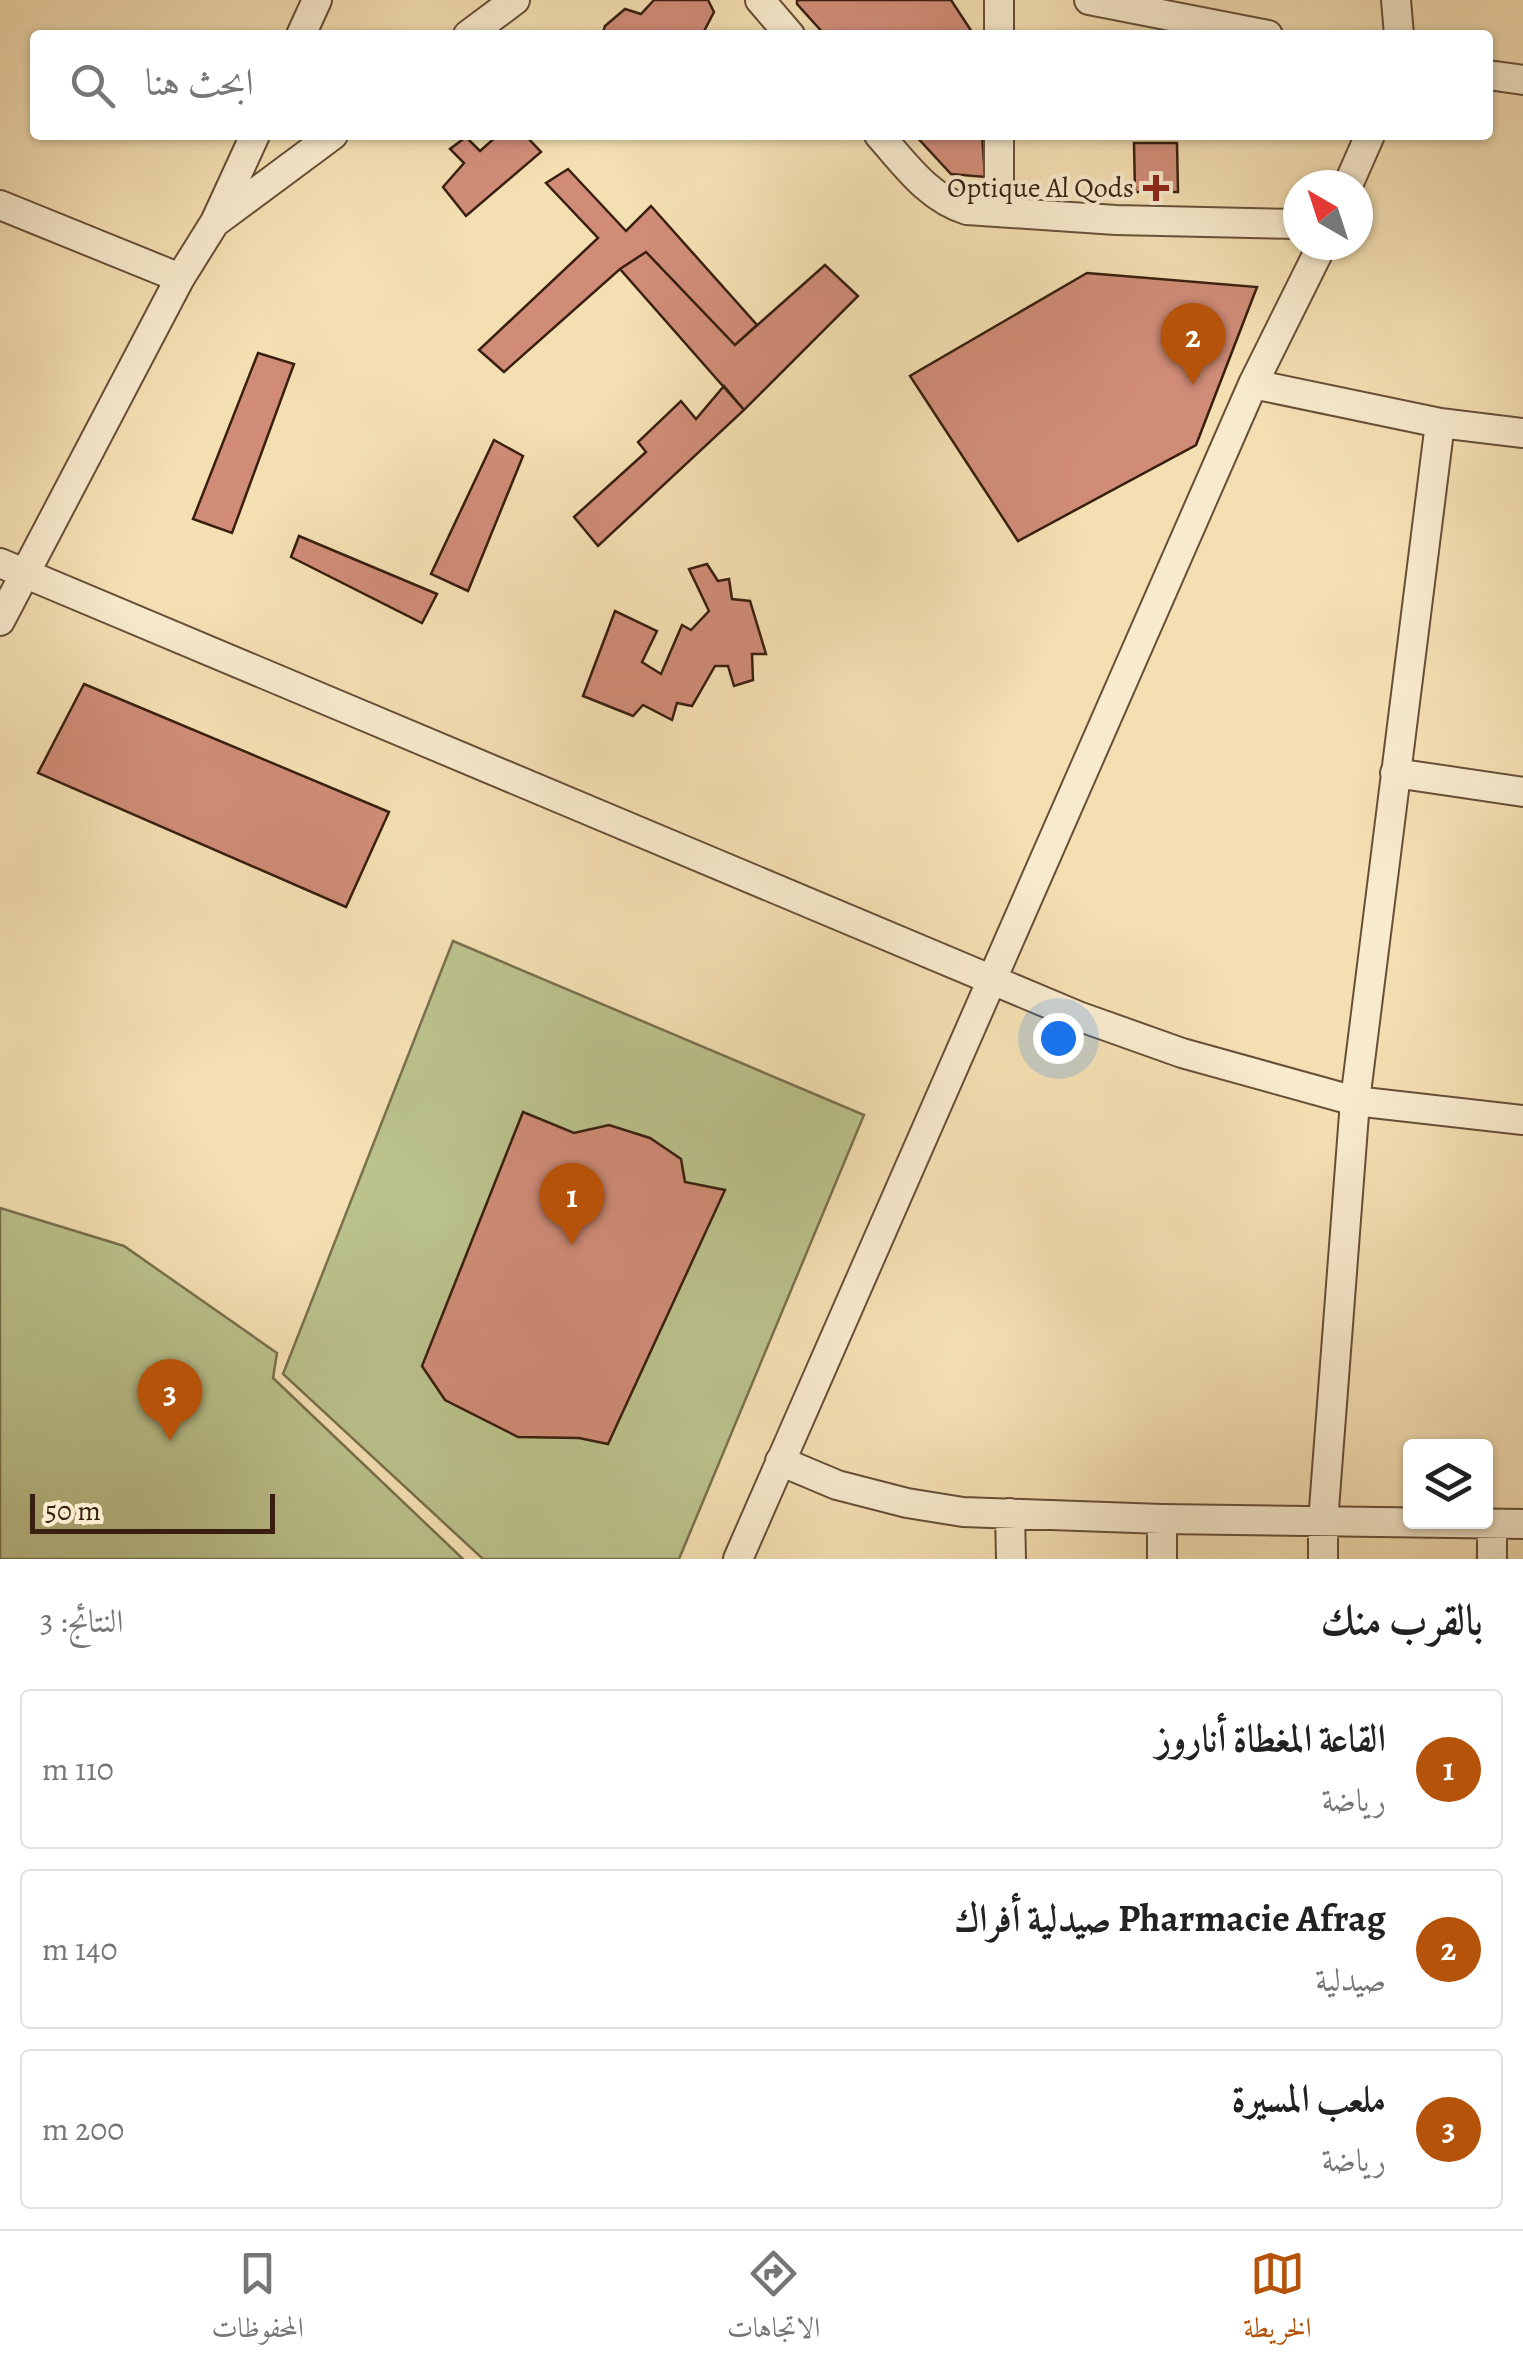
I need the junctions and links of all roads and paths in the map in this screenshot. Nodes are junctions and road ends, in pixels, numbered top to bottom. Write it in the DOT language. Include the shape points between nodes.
graph roads {
  1 [pos="317,0"];
  2 [pos="515,0"];
  3 [pos="760,0"];
  4 [pos="999,0"];
  5 [pos="1089,0"];
  6 [pos="1396,0"];
  7 [pos="303,30"];
  8 [pos="475,30"];
  9 [pos="786,30"];
  10 [pos="999,30"];
  11 [pos="1242,30"];
  12 [pos="1399,30"];
  13 [pos="1493,76"];
  14 [pos="1523,80"];
  15 [pos="253,140"];
  16 [pos="326,140"];
  17 [pos="884,140"];
  18 [pos="999,140"];
  19 [pos="1368,140"];
  20 [pos="1355,170"];
  21 [pos="0,205"];
  22 [pos="999,212"];
  23 [pos="216,222"];
  24 [pos="1283,224"];
  25 [pos="1315,260"];
  26 [pos="180,278"];
  27 [pos="1253,384"];
  28 [pos="1440,422"];
  29 [pos="1523,433"];
  30 [pos="12,568"];
  31 [pos="0,621"];
  32 [pos="1394,773"];
  33 [pos="1523,792"];
  34 [pos="993,979"];
  35 [pos="1355,1102"];
  36 [pos="1523,1120"];
  37 [pos="780,1461"];
  38 [pos="1010,1513"];
  39 [pos="1162,1519"];
  40 [pos="1323,1522"];
  41 [pos="1403,1523"];
  42 [pos="1493,1524"];
  43 [pos="1523,1524"];
  44 [pos="1492,1529"];
  45 [pos="738,1559"];
  46 [pos="1011,1559"];
  47 [pos="1162,1559"];
  48 [pos="1323,1559"];
  49 [pos="1492,1559"];
  1 -- 7 [label="street"];
  2 -- 8 [label="street"];
  3 -- 9 [label="street"];
  4 -- 10 [label="street"];
  5 -- 11 [label="street"];
  6 -- 12 [label="street"];
  13 -- 14 [label="street"];
  15 -- 23 [label="street"];
  16 -- 23 [label="street"];
  17 -- 22 [label="street" via="948,204"];
  18 -- 22 [label="street"];
  19 -- 20 [label="street"];
  21 -- 26 [label="street"];
  22 -- 24 [label="street"];
  23 -- 26 [label="street"];
  25 -- 27 [label="street"];
  26 -- 30 [label="street"];
  27 -- 28 [label="street"];
  27 -- 34 [label="street"];
  28 -- 29 [label="street"];
  28 -- 32 [label="street"];
  30 -- 31 [label="street"];
  30 -- 34 [label="street"];
  32 -- 33 [label="street"];
  32 -- 35 [label="street"];
  34 -- 35 [label="street" via="1182,1053"];
  34 -- 37 [label="street"];
  35 -- 36 [label="street"];
  35 -- 40 [label="street"];
  37 -- 38 [label="street" via="907,1503"];
  37 -- 45 [label="street"];
  38 -- 39 [label="street"];
  38 -- 46 [label="street"];
  39 -- 40 [label="street"];
  39 -- 47 [label="street"];
  40 -- 41 [label="street"];
  40 -- 48 [label="street"];
  42 -- 43 [label="street"];
  44 -- 49 [label="street"];
}
